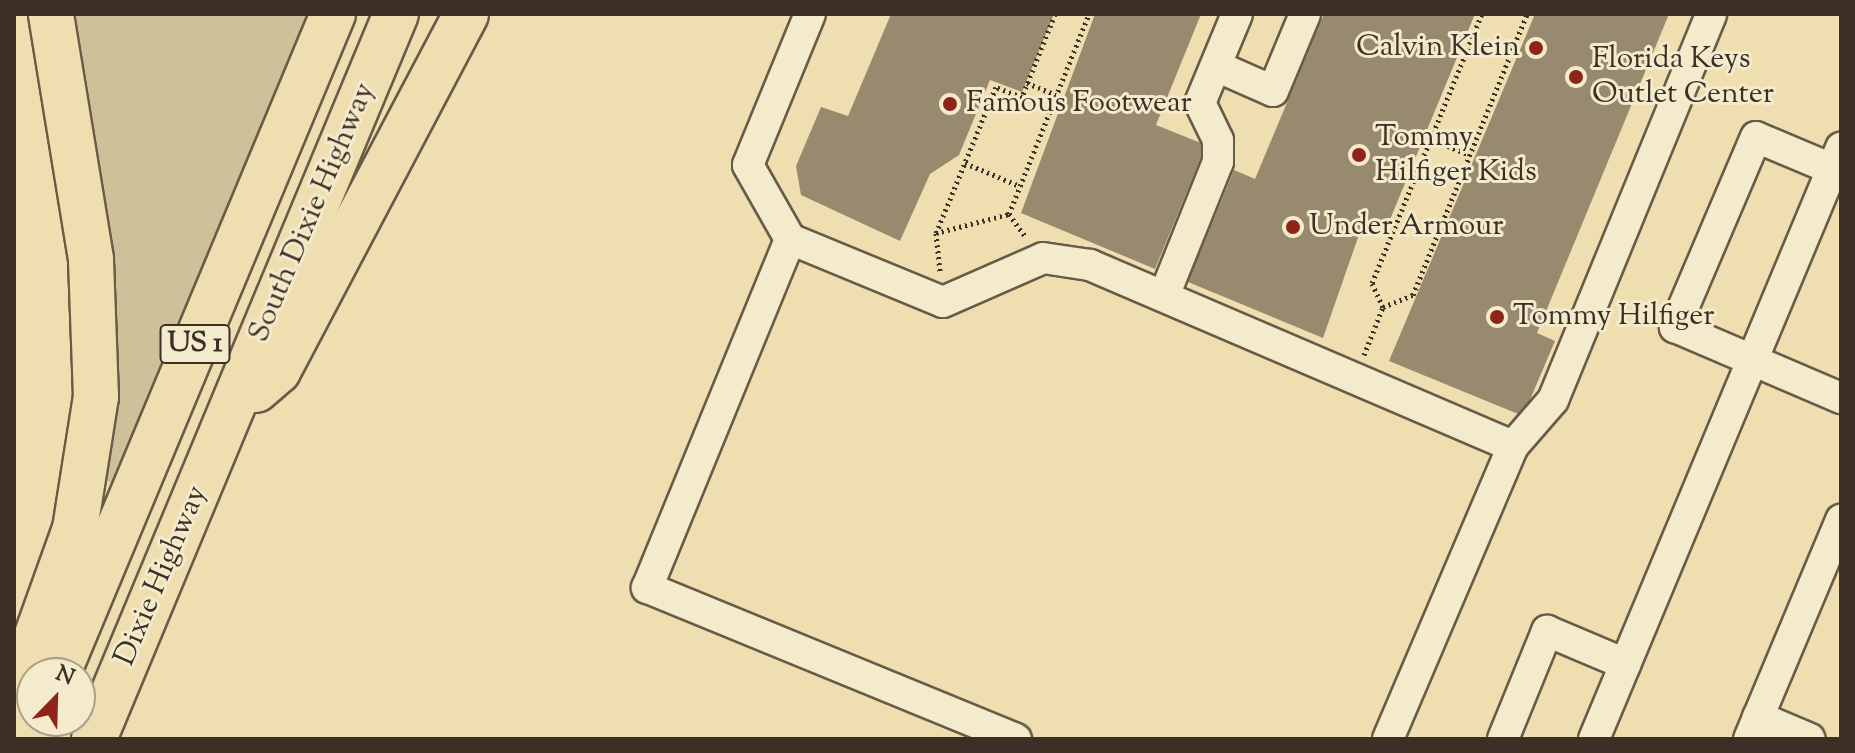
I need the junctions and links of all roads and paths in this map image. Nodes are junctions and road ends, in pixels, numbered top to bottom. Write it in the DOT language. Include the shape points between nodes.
graph roads {
  1 [pos="51,14"];
  2 [pos="333,14"];
  3 [pos="396,14"];
  4 [pos="466,14"];
  5 [pos="810,14"];
  6 [pos="1055,14"];
  7 [pos="1089,14"];
  8 [pos="1237,14"];
  9 [pos="1305,14"];
  10 [pos="1482,14"];
  11 [pos="1527,14"];
  12 [pos="1711,14"];
  13 [pos="1216,66"];
  14 [pos="1027,83"];
  15 [pos="1056,95"];
  16 [pos="1431,139"];
  17 [pos="1470,155"];
  18 [pos="1836,158"];
  19 [pos="965,163"];
  20 [pos="1020,186"];
  21 [pos="790,239"];
  22 [pos="1164,296"];
  23 [pos="1383,307"];
  24 [pos="1752,360"];
  25 [pos="1355,379"];
  26 [pos="1841,398"];
  27 [pos="230,413"];
  28 [pos="1513,446"];
  29 [pos="1841,520"];
  30 [pos="65,657"];
  31 [pos="1625,664"];
  32 [pos="14,699"];
  33 [pos="1754,728"];
  34 [pos="94,739"];
  35 [pos="1016,739"];
  36 [pos="1388,739"];
  37 [pos="1503,739"];
  38 [pos="1594,739"];
  39 [pos="1810,739"];
  1 -- 32 [label="highway" via="91,259 96,397 75,529"];
  2 -- 30 [label="highway, South Dixie Highway / US 1"];
  3 -- 27 [label="highway, South Dixie Highway / US 1"];
  4 -- 27 [label="highway" via="278,371"];
  5 -- 21 [label="lane" via="748,165"];
  6 -- 14 [label="path"];
  7 -- 15 [label="path"];
  8 -- 13 [label="lane"];
  9 -- 13 [label="lane" via="1273,91"];
  10 -- 16 [label="path"];
  11 -- 17 [label="path"];
  12 -- 28 [label="lane" via="1553,400"];
  13 -- 22 [label="lane" via="1200,103 1218,140 1218,162"];
  14 -- 15 [label="path"];
  14 -- 19 [label="path" via="1022,97 996,87"];
  15 -- 20 [label="path"];
  16 -- 17 [label="path"];
  16 -- 23 [label="path" via="1372,283"];
  17 -- 23 [label="path" via="1413,295"];
  18 -- 24 [label="lane"];
  18 -- 24 [label="lane" via="1756,137 1675,327"];
  19 -- 20 [label="path"];
  19 -- 20 [label="path" via="936,233 1009,214"];
  21 -- 22 [label="lane" via="943,302 1043,258 1090,265"];
  21 -- 35 [label="lane" via="647,588"];
  22 -- 25 [label="lane"];
  23 -- 25 [label="path"];
  24 -- 26 [label="lane"];
  24 -- 31 [label="lane"];
  25 -- 28 [label="lane"];
  27 -- 34 [label="highway, Dixie Highway / US 1"];
  28 -- 36 [label="lane"];
  29 -- 33 [label="lane"];
  31 -- 37 [label="lane" via="1547,631"];
  31 -- 38 [label="lane"];
  33 -- 39 [label="lane"];
}
